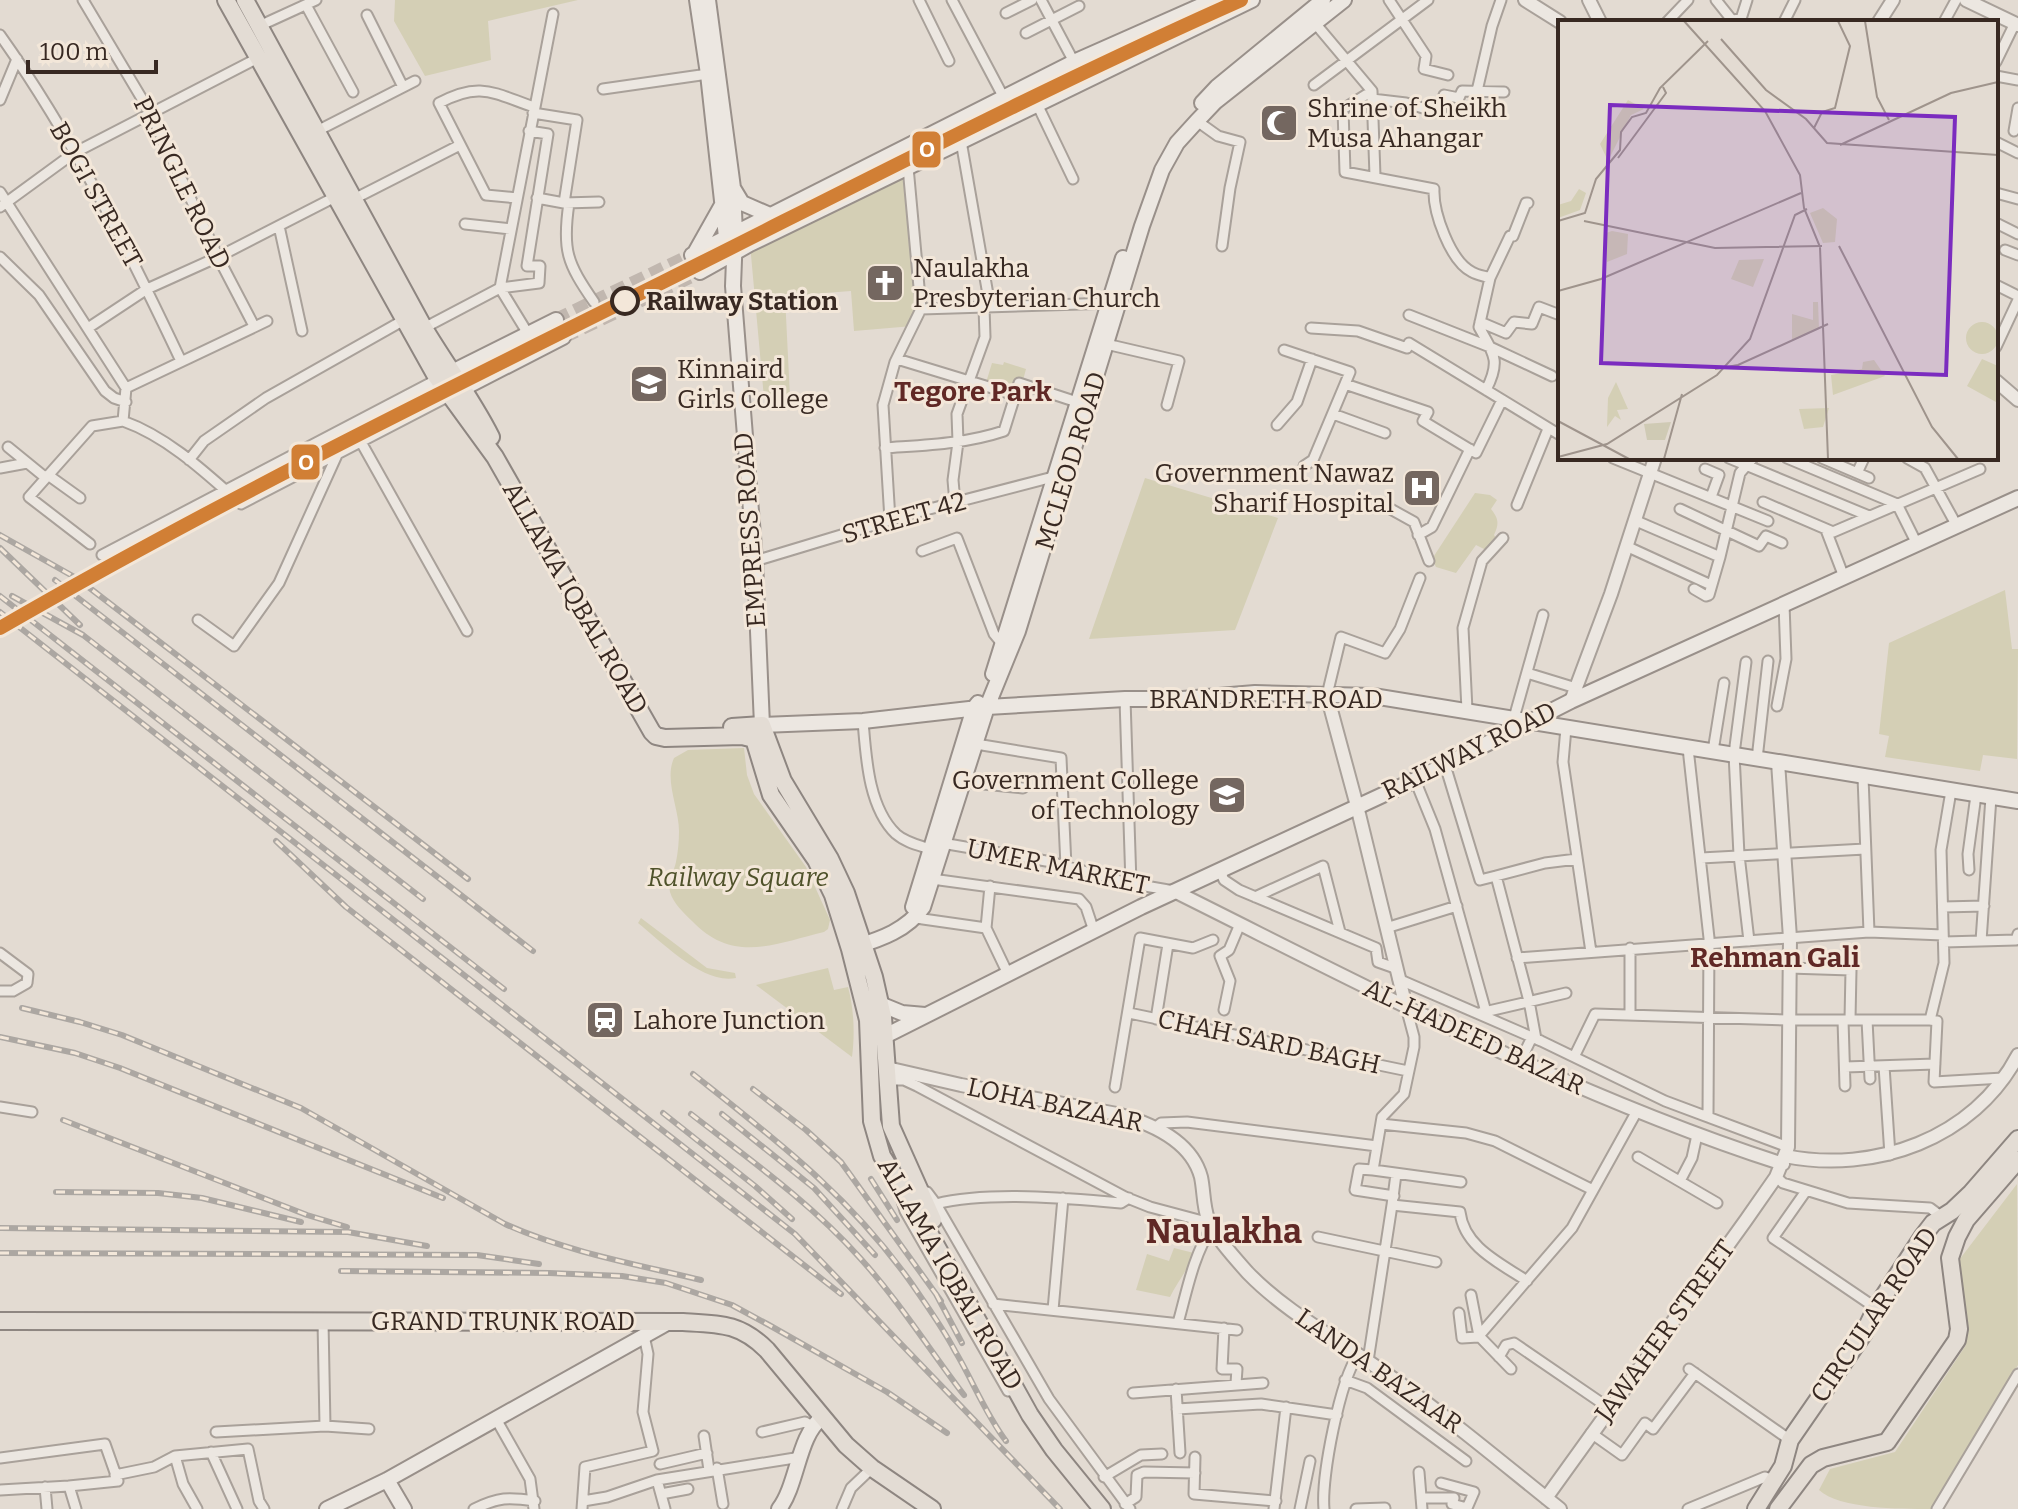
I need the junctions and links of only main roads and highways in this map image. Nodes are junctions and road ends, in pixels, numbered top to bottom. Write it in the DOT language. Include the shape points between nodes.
graph roads {
  1 [pos="226,0"];
  2 [pos="245,0"];
  3 [pos="697,0"];
  4 [pos="708,0"];
  5 [pos="1252,0"];
  6 [pos="1323,0"];
  7 [pos="1344,0"];
  8 [pos="1215,4"];
  9 [pos="252,29"];
  10 [pos="733,188"];
  11 [pos="345,200"];
  12 [pos="722,204"];
  13 [pos="772,216"];
  14 [pos="731,236"];
  15 [pos="732,255"];
  16 [pos="700,272"];
  17 [pos="1113,303"];
  18 [pos="556,320"];
  19 [pos="563,337"];
  20 [pos="444,376"];
  21 [pos="457,391"];
  22 [pos="2018,498"];
  23 [pos="1050,509"];
  24 [pos="981,708"];
  25 [pos="1532,722"];
  26 [pos="762,725"];
  27 [pos="650,729"];
  28 [pos="2018,801"];
  29 [pos="936,846"];
  30 [pos="856,944"];
  31 [pos="880,1004"];
  32 [pos="925,1015"];
  33 [pos="885,1036"];
  34 [pos="2018,1139"];
  35 [pos="2016,1166"];
  36 [pos="926,1208"];
  37 [pos="1954,1216"];
  38 [pos="0,1321"];
  39 [pos="669,1322"];
  40 [pos="817,1422"];
  41 [pos="1788,1447"];
  42 [pos="1806,1469"];
  43 [pos="387,1480"];
  44 [pos="1123,1507"];
  45 [pos="327,1509"];
  46 [pos="404,1509"];
  47 [pos="779,1509"];
  48 [pos="932,1509"];
  49 [pos="1102,1509"];
  50 [pos="1756,1509"];
  51 [pos="1778,1509"];
  1 -- 9 [label="main road, ALLAMA IQBAL ROAD"];
  2 -- 9 [label="main road, ALLAMA IQBAL ROAD"];
  3 -- 12 [label="main road, EMPRESS ROAD"];
  4 -- 10 [label="main road, EMPRESS ROAD"];
  5 -- 8 [label="main road"];
  6 -- 17 [label="main road, MCLEOD ROAD" via="1217,87 1167,144 1152,173"];
  7 -- 17 [label="main road, MCLEOD ROAD" via="1215,102 1177,143"];
  8 -- 13 [label="main road" via="1074,62"];
  8 -- 15 [label="main road" via="1037,104"];
  9 -- 11 [label="main road, ALLAMA IQBAL ROAD" via="317,131"];
  9 -- 11 [label="main road, ALLAMA IQBAL ROAD" via="258,58"];
  10 -- 13 [label="main road" via="742,203"];
  10 -- 14 [label="main road, EMPRESS ROAD"];
  11 -- 20 [label="main road, ALLAMA IQBAL ROAD" via="424,328"];
  11 -- 20 [label="main road, ALLAMA IQBAL ROAD" via="404,320"];
  12 -- 14 [label="main road, EMPRESS ROAD"];
  12 -- 14 [label="main road" via="693,254"];
  13 -- 14 [label="main road"];
  14 -- 15 [label="main road, EMPRESS ROAD"];
  15 -- 16 [label="main road"];
  15 -- 26 [label="main road, EMPRESS ROAD"];
  17 -- 23 [label="main road, MCLEOD ROAD" via="1106,344"];
  17 -- 23 [label="main road, MCLEOD ROAD" via="1053,477"];
  18 -- 20 [label="main road"];
  19 -- 21 [label="main road"];
  20 -- 21 [label="main road, ALLAMA IQBAL ROAD"];
  21 -- 27 [label="main road, ALLAMA IQBAL ROAD" via="492,438 495,457"];
  22 -- 25 [label="main road, RAILWAY ROAD" via="1574,694"];
  23 -- 24 [label="main road, MCLEOD ROAD"];
  23 -- 24 [label="main road, MCLEOD ROAD" via="1009,656"];
  24 -- 25 [label="main road, BRANDRETH ROAD" via="1255,693 1373,696"];
  24 -- 26 [label="main road, BRANDRETH ROAD"];
  24 -- 29 [label="main road, MCLEOD ROAD"];
  24 -- 29 [label="main road, MCLEOD ROAD" via="976,744"];
  25 -- 28 [label="main road, BRANDRETH ROAD"];
  25 -- 32 [label="main road, RAILWAY ROAD"];
  26 -- 27 [label="main road, BRANDRETH ROAD"];
  26 -- 30 [label="main road, ALLAMA IQBAL ROAD" via="783,781 846,893"];
  27 -- 30 [label="main road, ALLAMA IQBAL ROAD" via="665,738 754,739 771,795 816,860"];
  29 -- 30 [label="main road, MCLEOD ROAD" via="912,908 893,925"];
  29 -- 30 [label="main road, MCLEOD ROAD" via="932,879 916,918 889,935"];
  30 -- 31 [label="main road, ALLAMA IQBAL ROAD"];
  30 -- 36 [label="main road, ALLAMA IQBAL ROAD" via="868,1020 872,1121 895,1180"];
  31 -- 32 [label="main road"];
  31 -- 33 [label="main road, ALLAMA IQBAL ROAD"];
  32 -- 33 [label="main road, RAILWAY ROAD"];
  33 -- 36 [label="main road, ALLAMA IQBAL ROAD" via="891,1126"];
  34 -- 37 [label="main road, CIRCULAR ROAD"];
  35 -- 37 [label="main road, CIRCULAR ROAD"];
  36 -- 44 [label="main road, ALLAMA IQBAL ROAD" via="1036,1404"];
  36 -- 49 [label="main road, ALLAMA IQBAL ROAD" via="1030,1415"];
  37 -- 41 [label="main road, CIRCULAR ROAD" via="1923,1236"];
  37 -- 42 [label="main road, CIRCULAR ROAD" via="1950,1258 1959,1329 1955,1345 1887,1442 1823,1458"];
  38 -- 39 [label="main road, GRAND TRUNK ROAD"];
  39 -- 40 [label="main road, GRAND TRUNK ROAD" via="743,1330 779,1364"];
  39 -- 43 [label="main road"];
  40 -- 47 [label="main road"];
  40 -- 48 [label="main road, GRAND TRUNK ROAD"];
  41 -- 42 [label="main road"];
  41 -- 50 [label="main road, CIRCULAR ROAD"];
  42 -- 51 [label="main road"];
  43 -- 45 [label="main road"];
  43 -- 46 [label="main road"];
}
